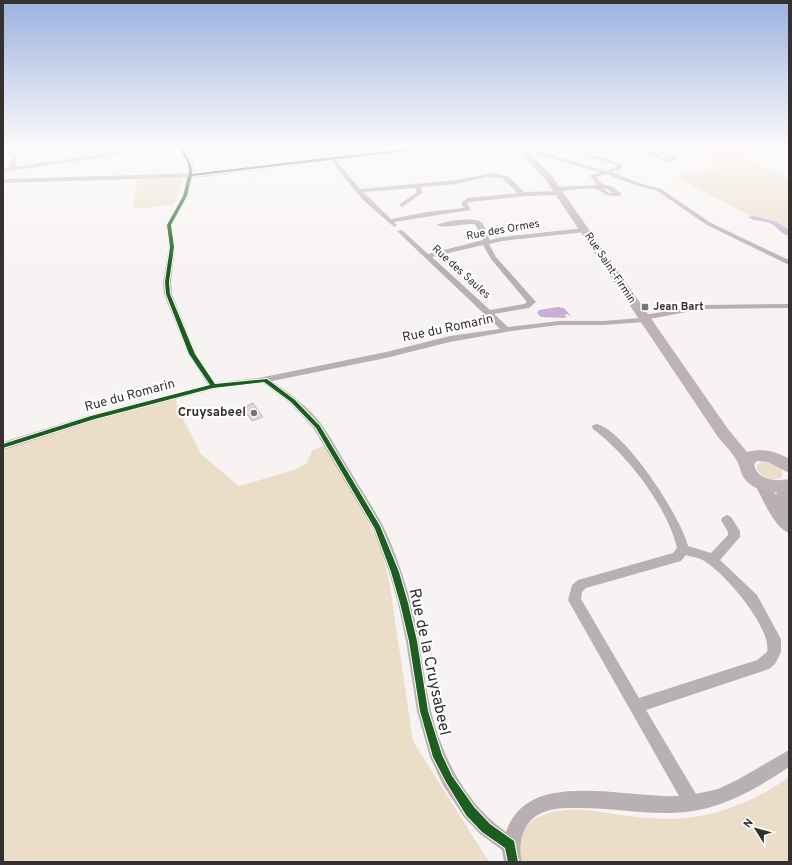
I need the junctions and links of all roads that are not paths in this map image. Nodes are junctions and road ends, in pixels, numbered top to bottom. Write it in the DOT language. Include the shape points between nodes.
graph roads {
  1 [pos="187,186"];
  2 [pos="354,186"];
  3 [pos="404,186"];
  4 [pos="418,186"];
  5 [pos="514,186"];
  6 [pos="555,186"];
  7 [pos="599,186"];
  8 [pos="645,186"];
  9 [pos="358,191"];
  10 [pos="558,191"];
  11 [pos="522,195"];
  12 [pos="402,205"];
  13 [pos="440,225"];
  14 [pos="585,230"];
  15 [pos="400,232"];
  16 [pos="486,242"];
  17 [pos="427,256"];
  18 [pos="789,264"];
  19 [pos="789,306"];
  20 [pos="489,313"];
  21 [pos="645,318"];
  22 [pos="506,330"];
  23 [pos="265,380"];
  24 [pos="213,386"];
  25 [pos="718,424"];
  26 [pos="597,427"];
  27 [pos="3,446"];
  28 [pos="761,455"];
  29 [pos="746,462"];
  30 [pos="787,464"];
  31 [pos="762,483"];
  32 [pos="787,486"];
  33 [pos="728,520"];
  34 [pos="789,522"];
  35 [pos="789,528"];
  36 [pos="683,549"];
  37 [pos="713,560"];
  38 [pos="636,706"];
  39 [pos="789,758"];
  40 [pos="692,803"];
  41 [pos="510,845"];
  42 [pos="513,862"];
  1 -- 24 [label="street" via="185,196 168,225 172,250 168,294 192,354"];
  2 -- 9 [label="street"];
  3 -- 9 [label="street"];
  4 -- 12 [label="street" via="419,193"];
  5 -- 11 [label="street"];
  6 -- 10 [label="main road, Rue Saint-Firmin"];
  7 -- 10 [label="street"];
  8 -- 18 [label="street" via="662,191 708,224"];
  9 -- 11 [label="street" via="392,223 427,214 470,212 464,203 466,201"];
  10 -- 11 [label="street"];
  10 -- 14 [label="main road, Rue Saint-Firmin"];
  13 -- 16 [label="street" via="478,222"];
  14 -- 16 [label="street, Rue des Ormes"];
  14 -- 21 [label="main road, Rue Saint-Firmin"];
  15 -- 17 [label="street, Rue des Saules"];
  16 -- 17 [label="street, Rue des Ormes"];
  16 -- 20 [label="street" via="493,258 532,302 526,306"];
  17 -- 20 [label="street, Rue des Saules"];
  19 -- 21 [label="street, Rue du Romarin" via="703,307"];
  20 -- 22 [label="street, Rue des Saules"];
  21 -- 22 [label="street, Rue du Romarin" via="603,323 559,323"];
  21 -- 25 [label="main road, Rue Saint-Firmin"];
  22 -- 23 [label="street, Rue du Romarin" via="450,339 386,356 304,370"];
  23 -- 24 [label="street, Rue du Romarin"];
  23 -- 41 [label="street, Rue de la Cruysabeel" via="293,401 318,427 374,520 401,592 413,641 424,711 438,757 470,811 486,828"];
  24 -- 27 [label="street, Rue du Romarin" via="85,419"];
  25 -- 28 [label="main road, Rue Saint-Firmin" via="742,445"];
  25 -- 29 [label="main road, Rue Saint-Firmin"];
  26 -- 36 [label="street" via="611,436 657,493 668,511"];
  28 -- 29 [label="main road" via="752,456"];
  28 -- 30 [label="main road, Rue Saint-Firmin"];
  29 -- 31 [label="main road, Rue Saint-Firmin" via="745,465 753,478"];
  31 -- 32 [label="main road"];
  31 -- 35 [label="main road"];
  32 -- 34 [label="main road" via="783,504"];
  33 -- 37 [label="street" via="734,537"];
  36 -- 37 [label="street"];
  36 -- 38 [label="street" via="677,557 586,582 575,592 575,603"];
  37 -- 38 [label="street" via="752,599 774,640 774,655 769,662 760,666"];
  38 -- 40 [label="street"];
  39 -- 40 [label="street" via="730,793"];
  40 -- 41 [label="street" via="650,804 576,800 547,802 525,815 515,829"];
  41 -- 42 [label="street"];
}
